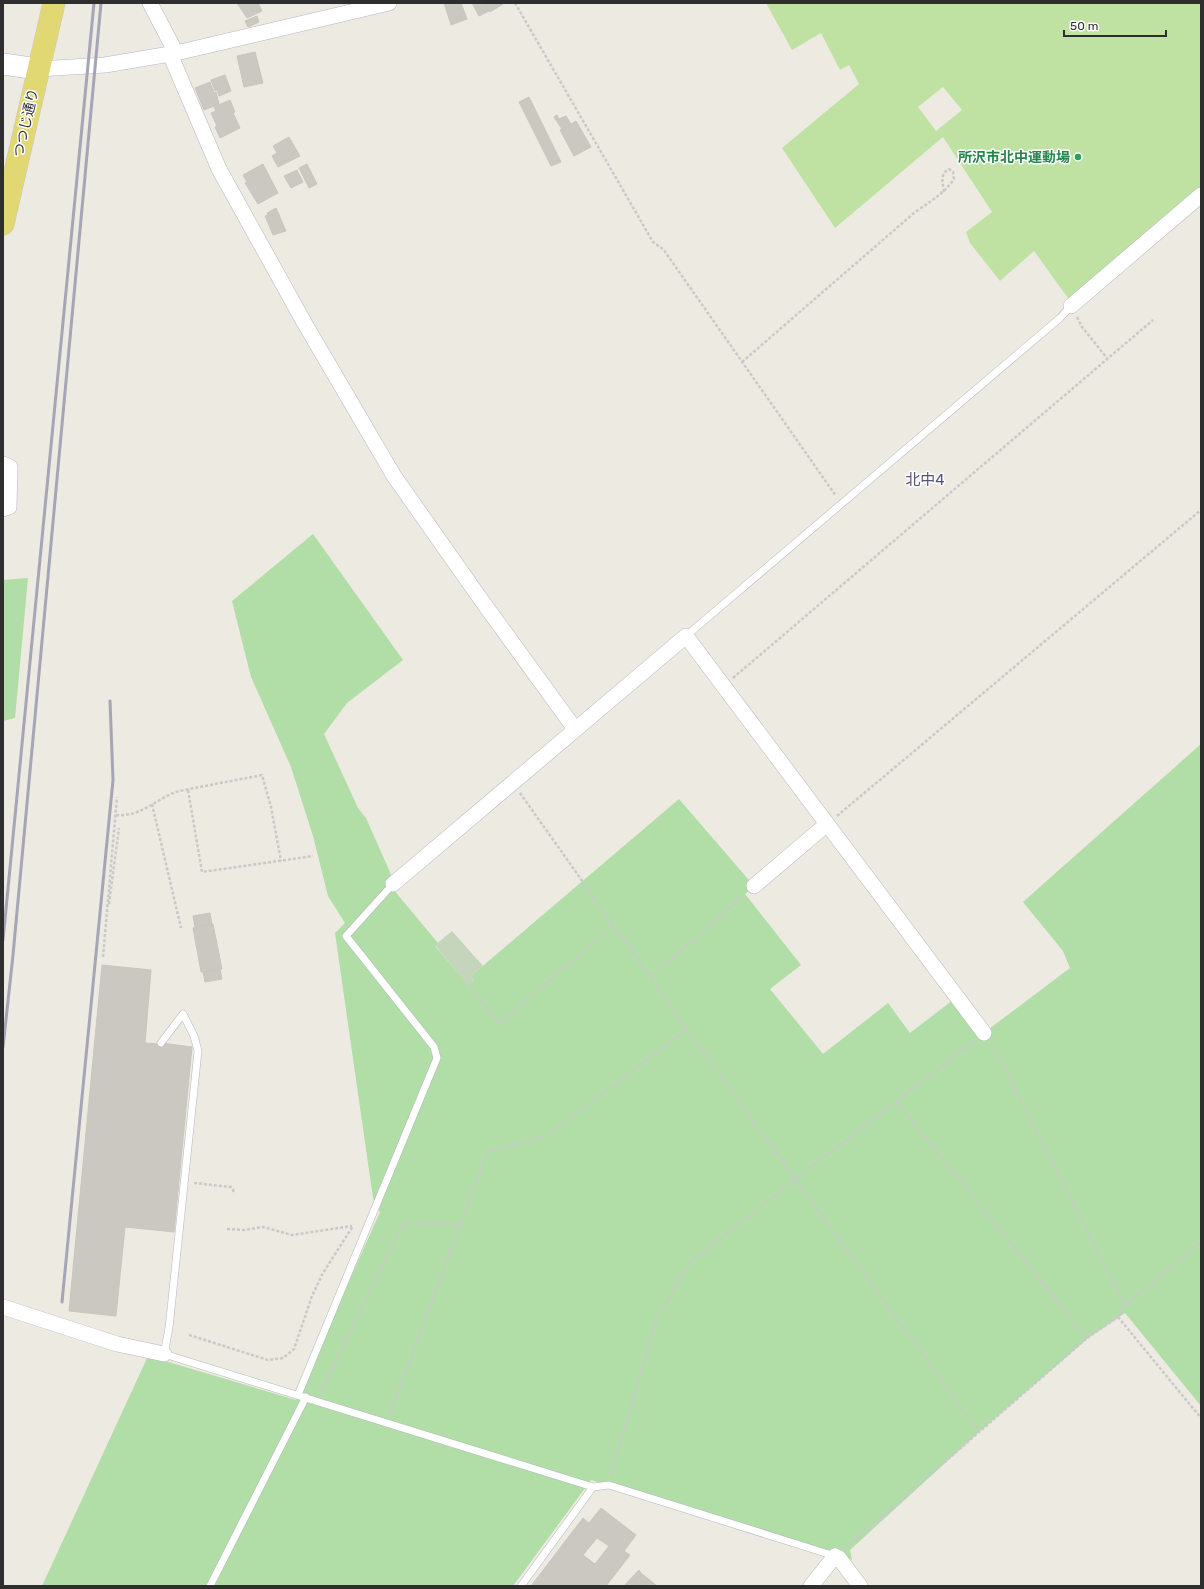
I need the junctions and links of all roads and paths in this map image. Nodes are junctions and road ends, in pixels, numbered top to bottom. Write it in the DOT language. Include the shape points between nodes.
graph roads {
  1 [pos="54,3"];
  2 [pos="150,3"];
  3 [pos="389,3"];
  4 [pos="514,3"];
  5 [pos="173,54"];
  6 [pos="3,64"];
  7 [pos="38,69"];
  8 [pos="944,192"];
  9 [pos="1201,195"];
  10 [pos="3,224"];
  11 [pos="1071,306"];
  12 [pos="1153,320"];
  13 [pos="1107,358"];
  14 [pos="742,362"];
  15 [pos="3,464"];
  16 [pos="841,503"];
  17 [pos="3,508"];
  18 [pos="1201,510"];
  19 [pos="686,636"];
  20 [pos="724,687"];
  21 [pos="575,729"];
  22 [pos="513,782"];
  23 [pos="188,790"];
  24 [pos="117,797"];
  25 [pos="152,804"];
  26 [pos="116,815"];
  27 [pos="827,824"];
  28 [pos="119,828"];
  29 [pos="313,856"];
  30 [pos="281,861"];
  31 [pos="393,884"];
  32 [pos="754,886"];
  33 [pos="613,926"];
  34 [pos="181,928"];
  35 [pos="650,978"];
  36 [pos="471,988"];
  37 [pos="687,1029"];
  38 [pos="984,1033"];
  39 [pos="161,1043"];
  40 [pos="896,1101"];
  41 [pos="796,1179"];
  42 [pos="184,1182"];
  43 [pos="234,1194"];
  44 [pos="461,1224"];
  45 [pos="228,1229"];
  46 [pos="1201,1242"];
  47 [pos="1125,1305"];
  48 [pos="3,1307"];
  49 [pos="1118,1317"];
  50 [pos="189,1335"];
  51 [pos="1087,1338"];
  52 [pos="164,1354"];
  53 [pos="302,1396"];
  54 [pos="317,1401"];
  55 [pos="1201,1418"];
  56 [pos="386,1423"];
  57 [pos="979,1432"];
  58 [pos="609,1485"];
  59 [pos="593,1487"];
  60 [pos="837,1557"];
  61 [pos="210,1586"];
  62 [pos="521,1586"];
  63 [pos="811,1586"];
  64 [pos="860,1586"];
  1 -- 7 [label="main road, つつじ通り"];
  2 -- 5 [label="street"];
  3 -- 5 [label="street"];
  4 -- 14 [label="path" via="653,242 664,250"];
  5 -- 7 [label="street" via="104,65"];
  5 -- 21 [label="street" via="219,168 305,324 394,476"];
  6 -- 7 [label="street"];
  7 -- 10 [label="main road, つつじ通り"];
  8 -- 8 [label="path" via="954,179 953,172 949,169 944,172 942,178"];
  8 -- 14 [label="path" via="914,213"];
  9 -- 11 [label="street"];
  11 -- 13 [label="path" via="1082,327"];
  11 -- 16 [label="lane"];
  12 -- 13 [label="path"];
  13 -- 20 [label="path"];
  14 -- 16 [label="path"];
  15 -- 17 [label="street" via="10,467 9,506"];
  16 -- 19 [label="lane"];
  18 -- 27 [label="path"];
  19 -- 20 [label="street"];
  19 -- 21 [label="street"];
  20 -- 27 [label="street"];
  21 -- 22 [label="street"];
  22 -- 31 [label="street"];
  22 -- 33 [label="path"];
  23 -- 25 [label="path" via="170,794"];
  23 -- 30 [label="path" via="202,872"];
  23 -- 30 [label="path" via="262,775"];
  24 -- 26 [label="path"];
  25 -- 26 [label="path" via="141,812"];
  25 -- 34 [label="path"];
  26 -- 28 [label="path" via="103,956"];
  27 -- 32 [label="street"];
  27 -- 38 [label="street"];
  29 -- 30 [label="path"];
  31 -- 53 [label="lane" via="346,936 434,1047 437,1058"];
  32 -- 35 [label="path"];
  33 -- 35 [label="path"];
  33 -- 36 [label="path" via="500,1023"];
  35 -- 37 [label="path"];
  37 -- 41 [label="path"];
  37 -- 44 [label="path" via="546,1137 488,1151"];
  38 -- 40 [label="path"];
  38 -- 47 [label="path" via="1001,1061"];
  39 -- 42 [label="lane" via="183,1014 198,1050"];
  40 -- 41 [label="path"];
  40 -- 51 [label="path"];
  41 -- 57 [label="path"];
  41 -- 58 [label="path" via="691,1261 657,1318"];
  42 -- 43 [label="path" via="231,1187"];
  42 -- 52 [label="lane"];
  44 -- 54 [label="path" via="403,1224"];
  44 -- 56 [label="path"];
  45 -- 50 [label="path" via="263,1227 292,1235 352,1226 323,1273 312,1296 294,1349 289,1354 276,1360 268,1360"];
  46 -- 47 [label="path"];
  47 -- 49 [label="path"];
  48 -- 52 [label="street" via="117,1344"];
  49 -- 51 [label="path"];
  49 -- 55 [label="path"];
  51 -- 57 [label="path"];
  52 -- 53 [label="lane"];
  53 -- 54 [label="lane"];
  53 -- 61 [label="lane"];
  54 -- 56 [label="lane"];
  56 -- 59 [label="lane"];
  57 -- 60 [label="path"];
  58 -- 59 [label="lane"];
  58 -- 60 [label="lane"];
  59 -- 62 [label="lane"];
  60 -- 63 [label="street"];
  60 -- 64 [label="street"];
}
